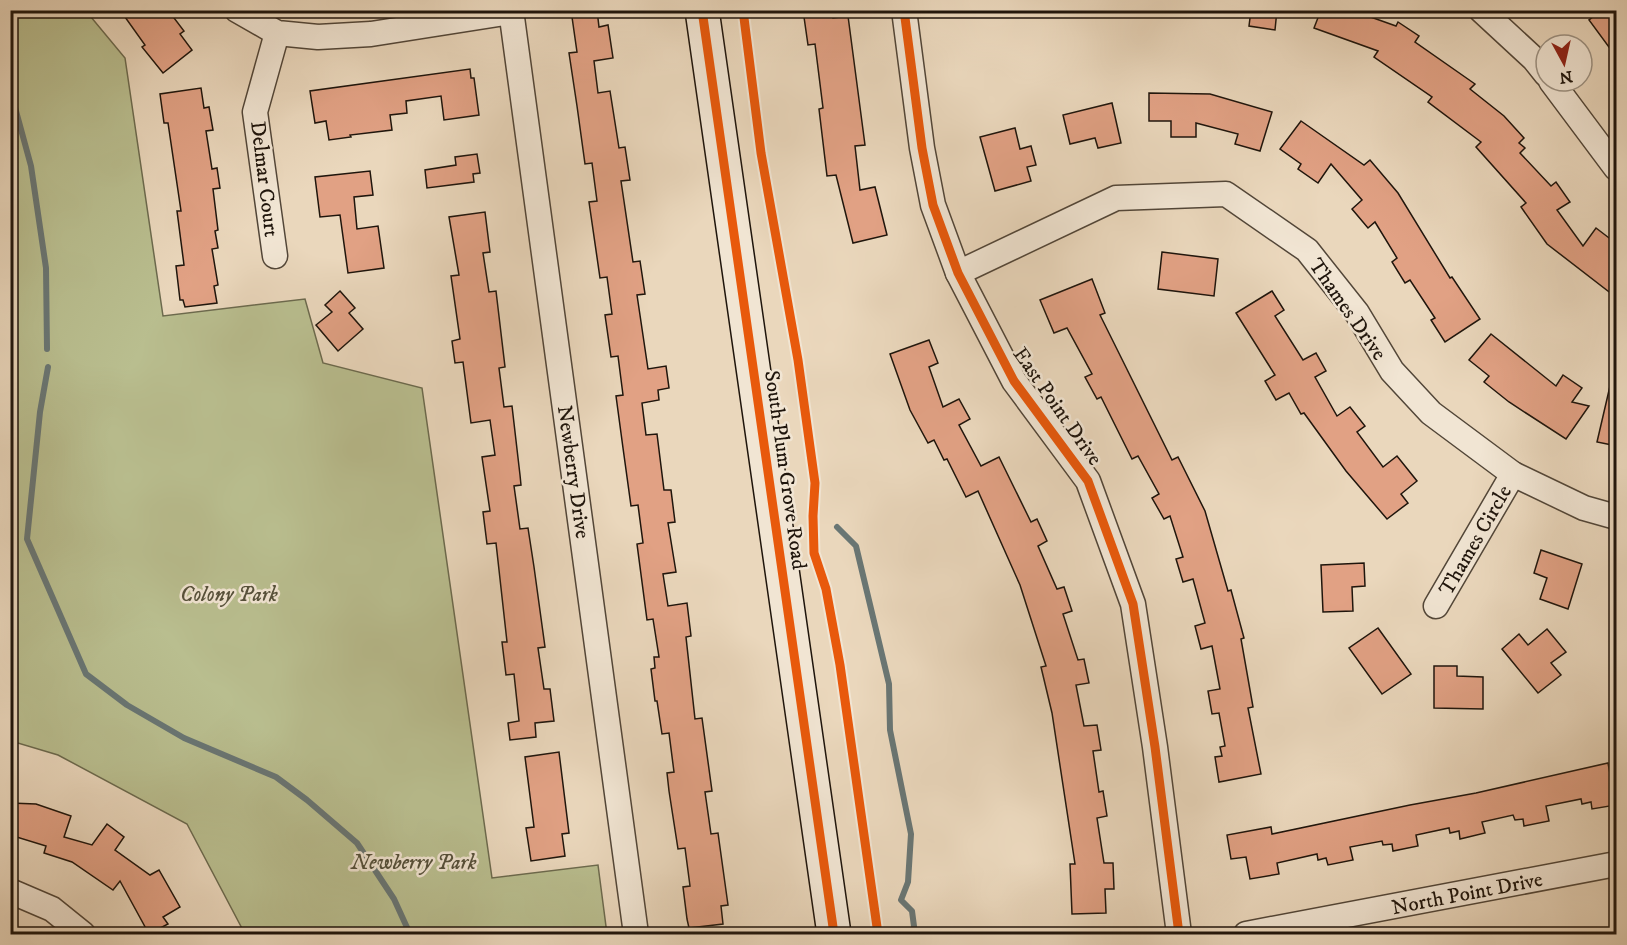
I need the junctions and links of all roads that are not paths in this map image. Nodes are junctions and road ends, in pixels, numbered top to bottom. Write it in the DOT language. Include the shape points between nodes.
graph roads {
  1 [pos="237,10"];
  2 [pos="702,10"];
  3 [pos="904,10"];
  4 [pos="511,11"];
  5 [pos="1487,12"];
  6 [pos="277,33"];
  7 [pos="1534,60"];
  8 [pos="1560,93"];
  9 [pos="1617,168"];
  10 [pos="275,256"];
  11 [pos="958,273"];
  12 [pos="1513,474"];
  13 [pos="1617,517"];
  14 [pos="1436,606"];
  15 [pos="1617,864"];
  16 [pos="10,891"];
  17 [pos="84,934"];
  18 [pos="636,934"];
  19 [pos="834,934"];
  20 [pos="1179,934"];
  21 [pos="1246,934"];
  1 -- 6 [label="street"];
  2 -- 19 [label="street, South Plum Grove Road"];
  3 -- 11 [label="street, East Point Drive" via="933,205"];
  4 -- 6 [label="street" via="371,34 318,37"];
  4 -- 18 [label="street, Newberry Drive"];
  5 -- 7 [label="street"];
  6 -- 10 [label="street, Delmar Court" via="255,112"];
  8 -- 9 [label="street"];
  11 -- 12 [label="street, Thames Drive" via="1116,198 1226,194 1307,250 1357,313 1392,371 1431,413"];
  11 -- 20 [label="street, East Point Drive" via="1014,381 1088,481 1133,603"];
  12 -- 13 [label="street, Thames Drive" via="1584,508"];
  12 -- 14 [label="street, Thames Circle"];
  15 -- 21 [label="street, North Point Drive"];
  16 -- 17 [label="street" via="52,909"];
}
